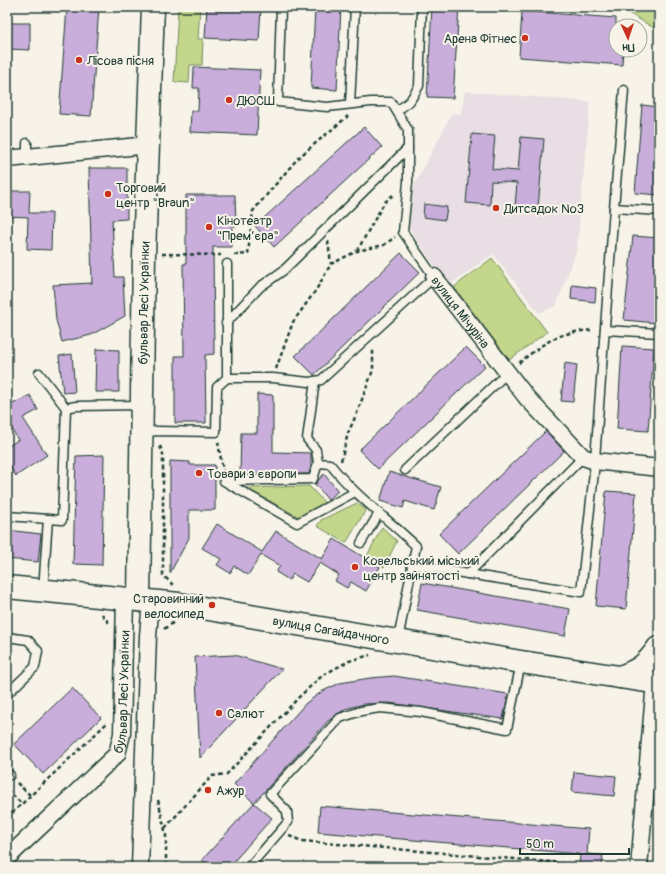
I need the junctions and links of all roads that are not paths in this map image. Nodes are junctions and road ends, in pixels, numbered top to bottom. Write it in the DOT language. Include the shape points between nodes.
graph roads {
  1 [pos="153,7"];
  2 [pos="281,7"];
  3 [pos="355,7"];
  4 [pos="422,7"];
  5 [pos="624,90"];
  6 [pos="350,104"];
  7 [pos="397,111"];
  8 [pos="149,145"];
  9 [pos="408,148"];
  10 [pos="7,159"];
  11 [pos="614,208"];
  12 [pos="659,211"];
  13 [pos="227,264"];
  14 [pos="434,277"];
  15 [pos="226,323"];
  16 [pos="605,330"];
  17 [pos="659,333"];
  18 [pos="38,372"];
  19 [pos="508,372"];
  20 [pos="226,378"];
  21 [pos="315,381"];
  22 [pos="142,405"];
  23 [pos="66,408"];
  24 [pos="142,433"];
  25 [pos="589,459"];
  26 [pos="318,463"];
  27 [pos="659,468"];
  28 [pos="405,470"];
  29 [pos="355,492"];
  30 [pos="379,513"];
  31 [pos="7,516"];
  32 [pos="48,519"];
  33 [pos="361,543"];
  34 [pos="411,564"];
  35 [pos="468,574"];
  36 [pos="7,587"];
  37 [pos="43,590"];
  38 [pos="139,599"];
  39 [pos="7,637"];
  40 [pos="398,640"];
  41 [pos="658,642"];
  42 [pos="522,662"];
  43 [pos="620,677"];
  44 [pos="657,683"];
  45 [pos="7,694"];
  46 [pos="7,858"];
  47 [pos="140,867"];
  48 [pos="249,867"];
  49 [pos="640,867"];
  1 -- 8 [label="street, бульвар Лесі Українки"];
  2 -- 6 [label="lane" via="278,102 327,107"];
  3 -- 6 [label="lane"];
  4 -- 7 [label="lane" via="419,86 410,101"];
  5 -- 11 [label="lane"];
  6 -- 7 [label="lane" via="391,102"];
  7 -- 9 [label="lane" via="408,130"];
  8 -- 10 [label="street" via="27,150"];
  8 -- 22 [label="street, бульвар Лесі Українки" via="144,255"];
  9 -- 14 [label="lane" via="408,182 403,232"];
  9 -- 15 [label="lane" via="284,270 260,287"];
  11 -- 12 [label="lane"];
  11 -- 16 [label="lane"];
  13 -- 15 [label="lane"];
  14 -- 19 [label="street, вулиця Мічуріна"];
  14 -- 21 [label="lane, вулиця Мічуріна" via="321,380"];
  15 -- 20 [label="lane"];
  16 -- 17 [label="lane"];
  16 -- 25 [label="lane"];
  18 -- 23 [label="lane"];
  19 -- 25 [label="street, вулиця Мічуріна" via="527,398"];
  19 -- 28 [label="lane"];
  20 -- 21 [label="lane"];
  20 -- 24 [label="lane" via="217,387 216,432"];
  21 -- 26 [label="lane" via="307,439 316,450"];
  22 -- 23 [label="lane"];
  22 -- 24 [label="street, бульвар Лесі Українки"];
  23 -- 32 [label="lane" via="62,520"];
  24 -- 38 [label="street, бульвар Лесі Українки"];
  25 -- 27 [label="street"];
  25 -- 35 [label="lane"];
  25 -- 35 [label="lane" via="581,592"];
  26 -- 29 [label="lane" via="330,464"];
  26 -- 29 [label="lane" via="313,479 224,481 297,523"];
  29 -- 30 [label="lane"];
  30 -- 33 [label="lane"];
  30 -- 34 [label="lane" via="416,546"];
  31 -- 32 [label="lane"];
  32 -- 37 [label="lane"];
  34 -- 35 [label="lane"];
  34 -- 40 [label="lane"];
  36 -- 37 [label="street, вулиця Сагайдачного"];
  37 -- 38 [label="street, вулиця Сагайдачного"];
  38 -- 40 [label="street, вулиця Сагайдачного"];
  38 -- 46 [label="street, бульвар Лесі Українки" via="122,734 117,754"];
  38 -- 47 [label="street, бульвар Лесі Українки" via="148,636"];
  39 -- 45 [label="lane" via="28,640 38,651 35,667"];
  40 -- 42 [label="street, вулиця Сагайдачного"];
  41 -- 43 [label="street" via="650,660 638,671"];
  41 -- 44 [label="street"];
  42 -- 43 [label="street, вулиця Сагайдачного"];
  42 -- 48 [label="lane" via="507,729 421,712 380,708 340,718 270,794 287,811 288,822"];
  43 -- 44 [label="street, вулиця Сагайдачного"];
  44 -- 49 [label="street"];
}
